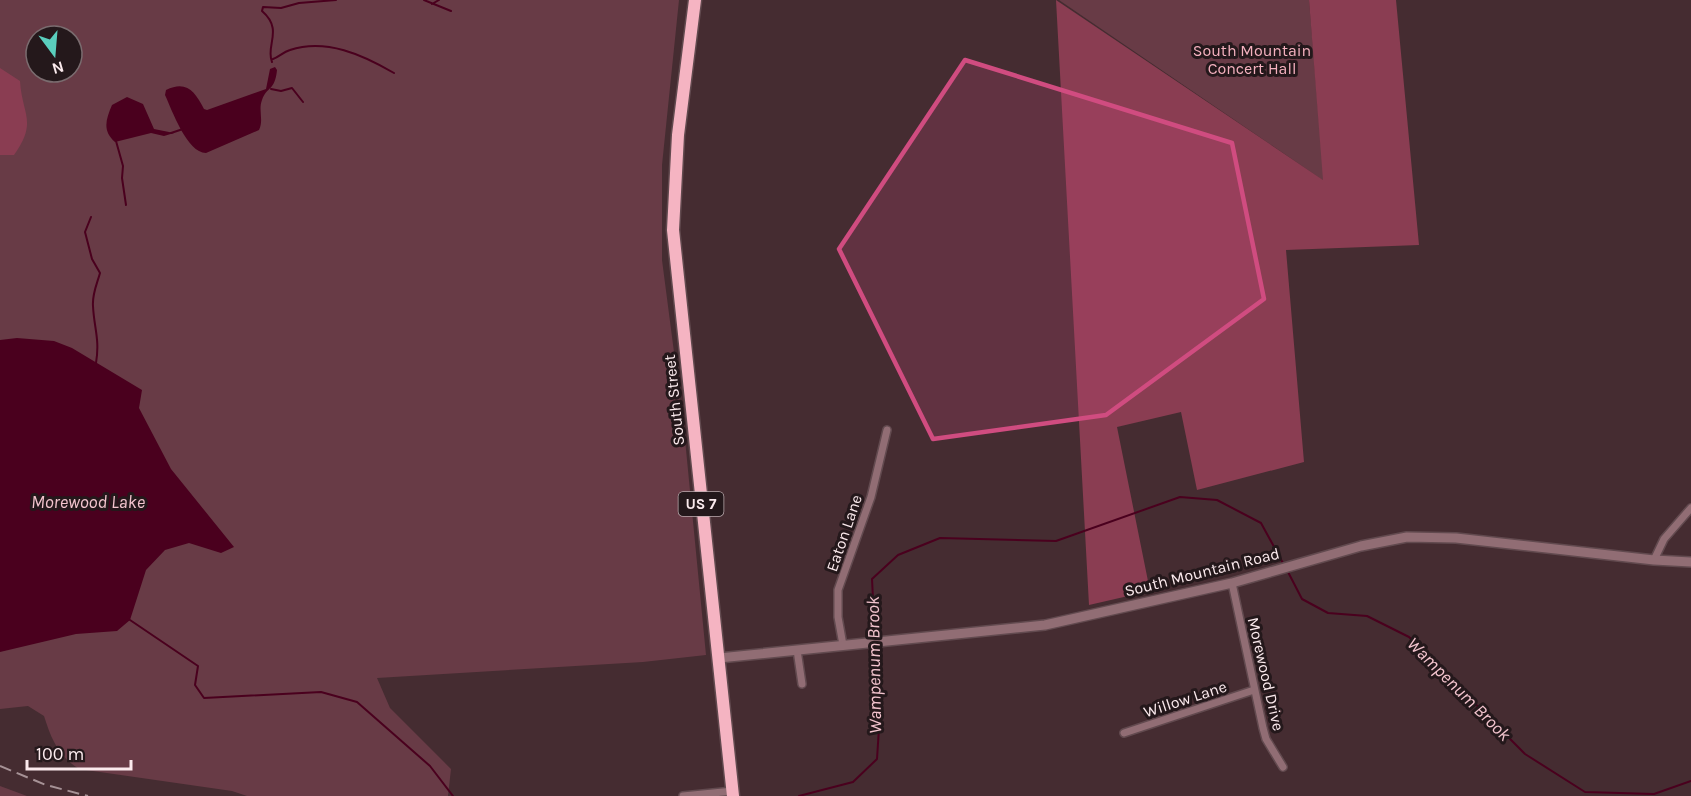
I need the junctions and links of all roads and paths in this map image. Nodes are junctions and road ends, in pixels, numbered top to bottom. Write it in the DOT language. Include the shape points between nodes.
graph roads {
  1 [pos="695,0"];
  2 [pos="887,430"];
  3 [pos="1691,508"];
  4 [pos="1654,560"];
  5 [pos="1691,562"];
  6 [pos="1232,583"];
  7 [pos="843,645"];
  8 [pos="797,650"];
  9 [pos="719,658"];
  10 [pos="802,684"];
  11 [pos="1254,690"];
  12 [pos="1124,733"];
  13 [pos="1282,767"];
  14 [pos="733,794"];
  15 [pos="683,796"];
  1 -- 9 [label="highway, South Street / US 7" via="678,135 673,230"];
  2 -- 7 [label="street, Eaton Lane" via="871,497 838,590 837,617"];
  3 -- 4 [label="street" via="1664,539"];
  4 -- 5 [label="street, South Mountain Road"];
  4 -- 6 [label="street, South Mountain Road" via="1456,538 1407,537"];
  6 -- 7 [label="street, South Mountain Road" via="1045,625"];
  6 -- 11 [label="street, Morewood Drive"];
  7 -- 8 [label="street, South Mountain Road"];
  8 -- 9 [label="street, South Mountain Road"];
  8 -- 10 [label="street"];
  9 -- 14 [label="highway, South Street / US 7"];
  11 -- 12 [label="street, Willow Lane"];
  11 -- 13 [label="street, Morewood Drive" via="1266,739"];
  14 -- 15 [label="street"];
}
